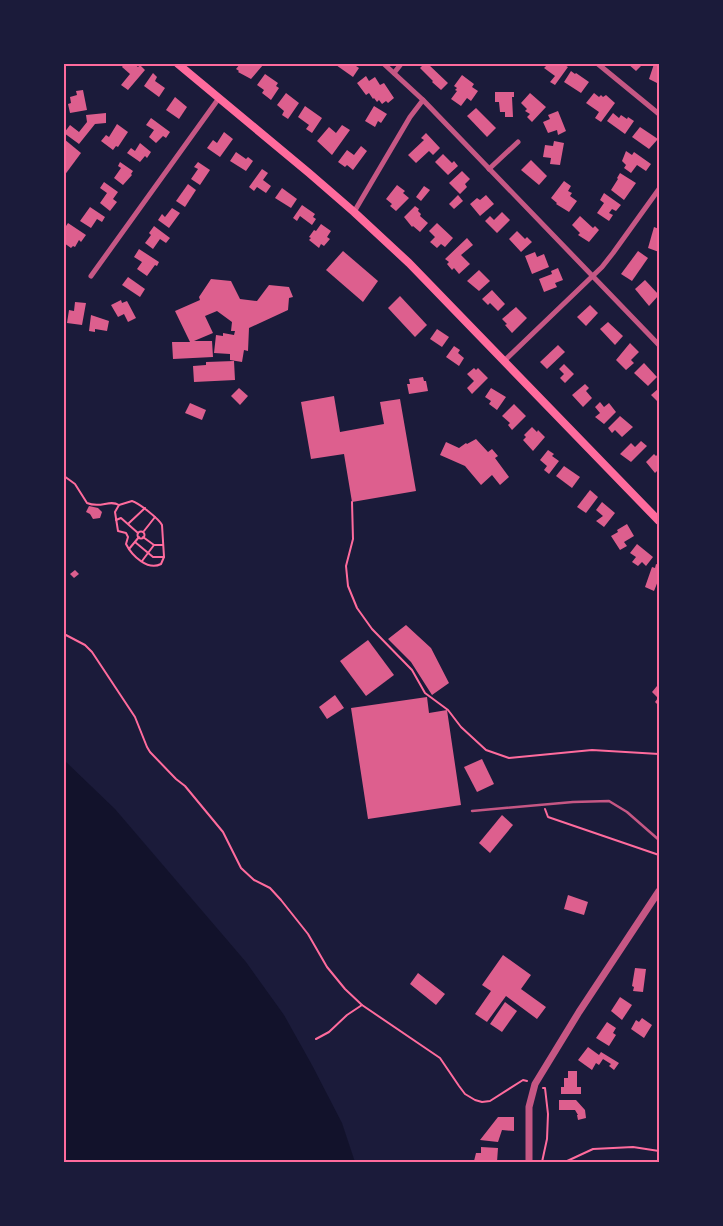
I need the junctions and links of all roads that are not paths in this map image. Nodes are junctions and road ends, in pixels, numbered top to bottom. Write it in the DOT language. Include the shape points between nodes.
graph roads {
  1 [pos="178,64"];
  2 [pos="384,64"];
  3 [pos="400,64"];
  4 [pos="598,64"];
  5 [pos="394,73"];
  6 [pos="219,98"];
  7 [pos="423,100"];
  8 [pos="659,114"];
  9 [pos="518,142"];
  10 [pos="489,169"];
  11 [pos="659,189"];
  12 [pos="354,212"];
  13 [pos="91,276"];
  14 [pos="593,276"];
  15 [pos="659,345"];
  16 [pos="504,361"];
  17 [pos="659,521"];
  18 [pos="472,811"];
  19 [pos="659,840"];
  20 [pos="659,891"];
  21 [pos="529,1162"];
  1 -- 6 [label="main road"];
  2 -- 5 [label="street"];
  3 -- 5 [label="street"];
  4 -- 8 [label="street"];
  5 -- 7 [label="street"];
  6 -- 12 [label="main road"];
  6 -- 13 [label="street"];
  7 -- 10 [label="street"];
  7 -- 12 [label="street"];
  9 -- 10 [label="street"];
  10 -- 14 [label="street"];
  11 -- 14 [label="street" via="614,253"];
  12 -- 16 [label="main road" via="409,263"];
  14 -- 15 [label="street"];
  14 -- 16 [label="street"];
  16 -- 17 [label="main road"];
  18 -- 19 [label="lane" via="609,801"];
  20 -- 21 [label="street" via="535,1084 529,1107"];
}
